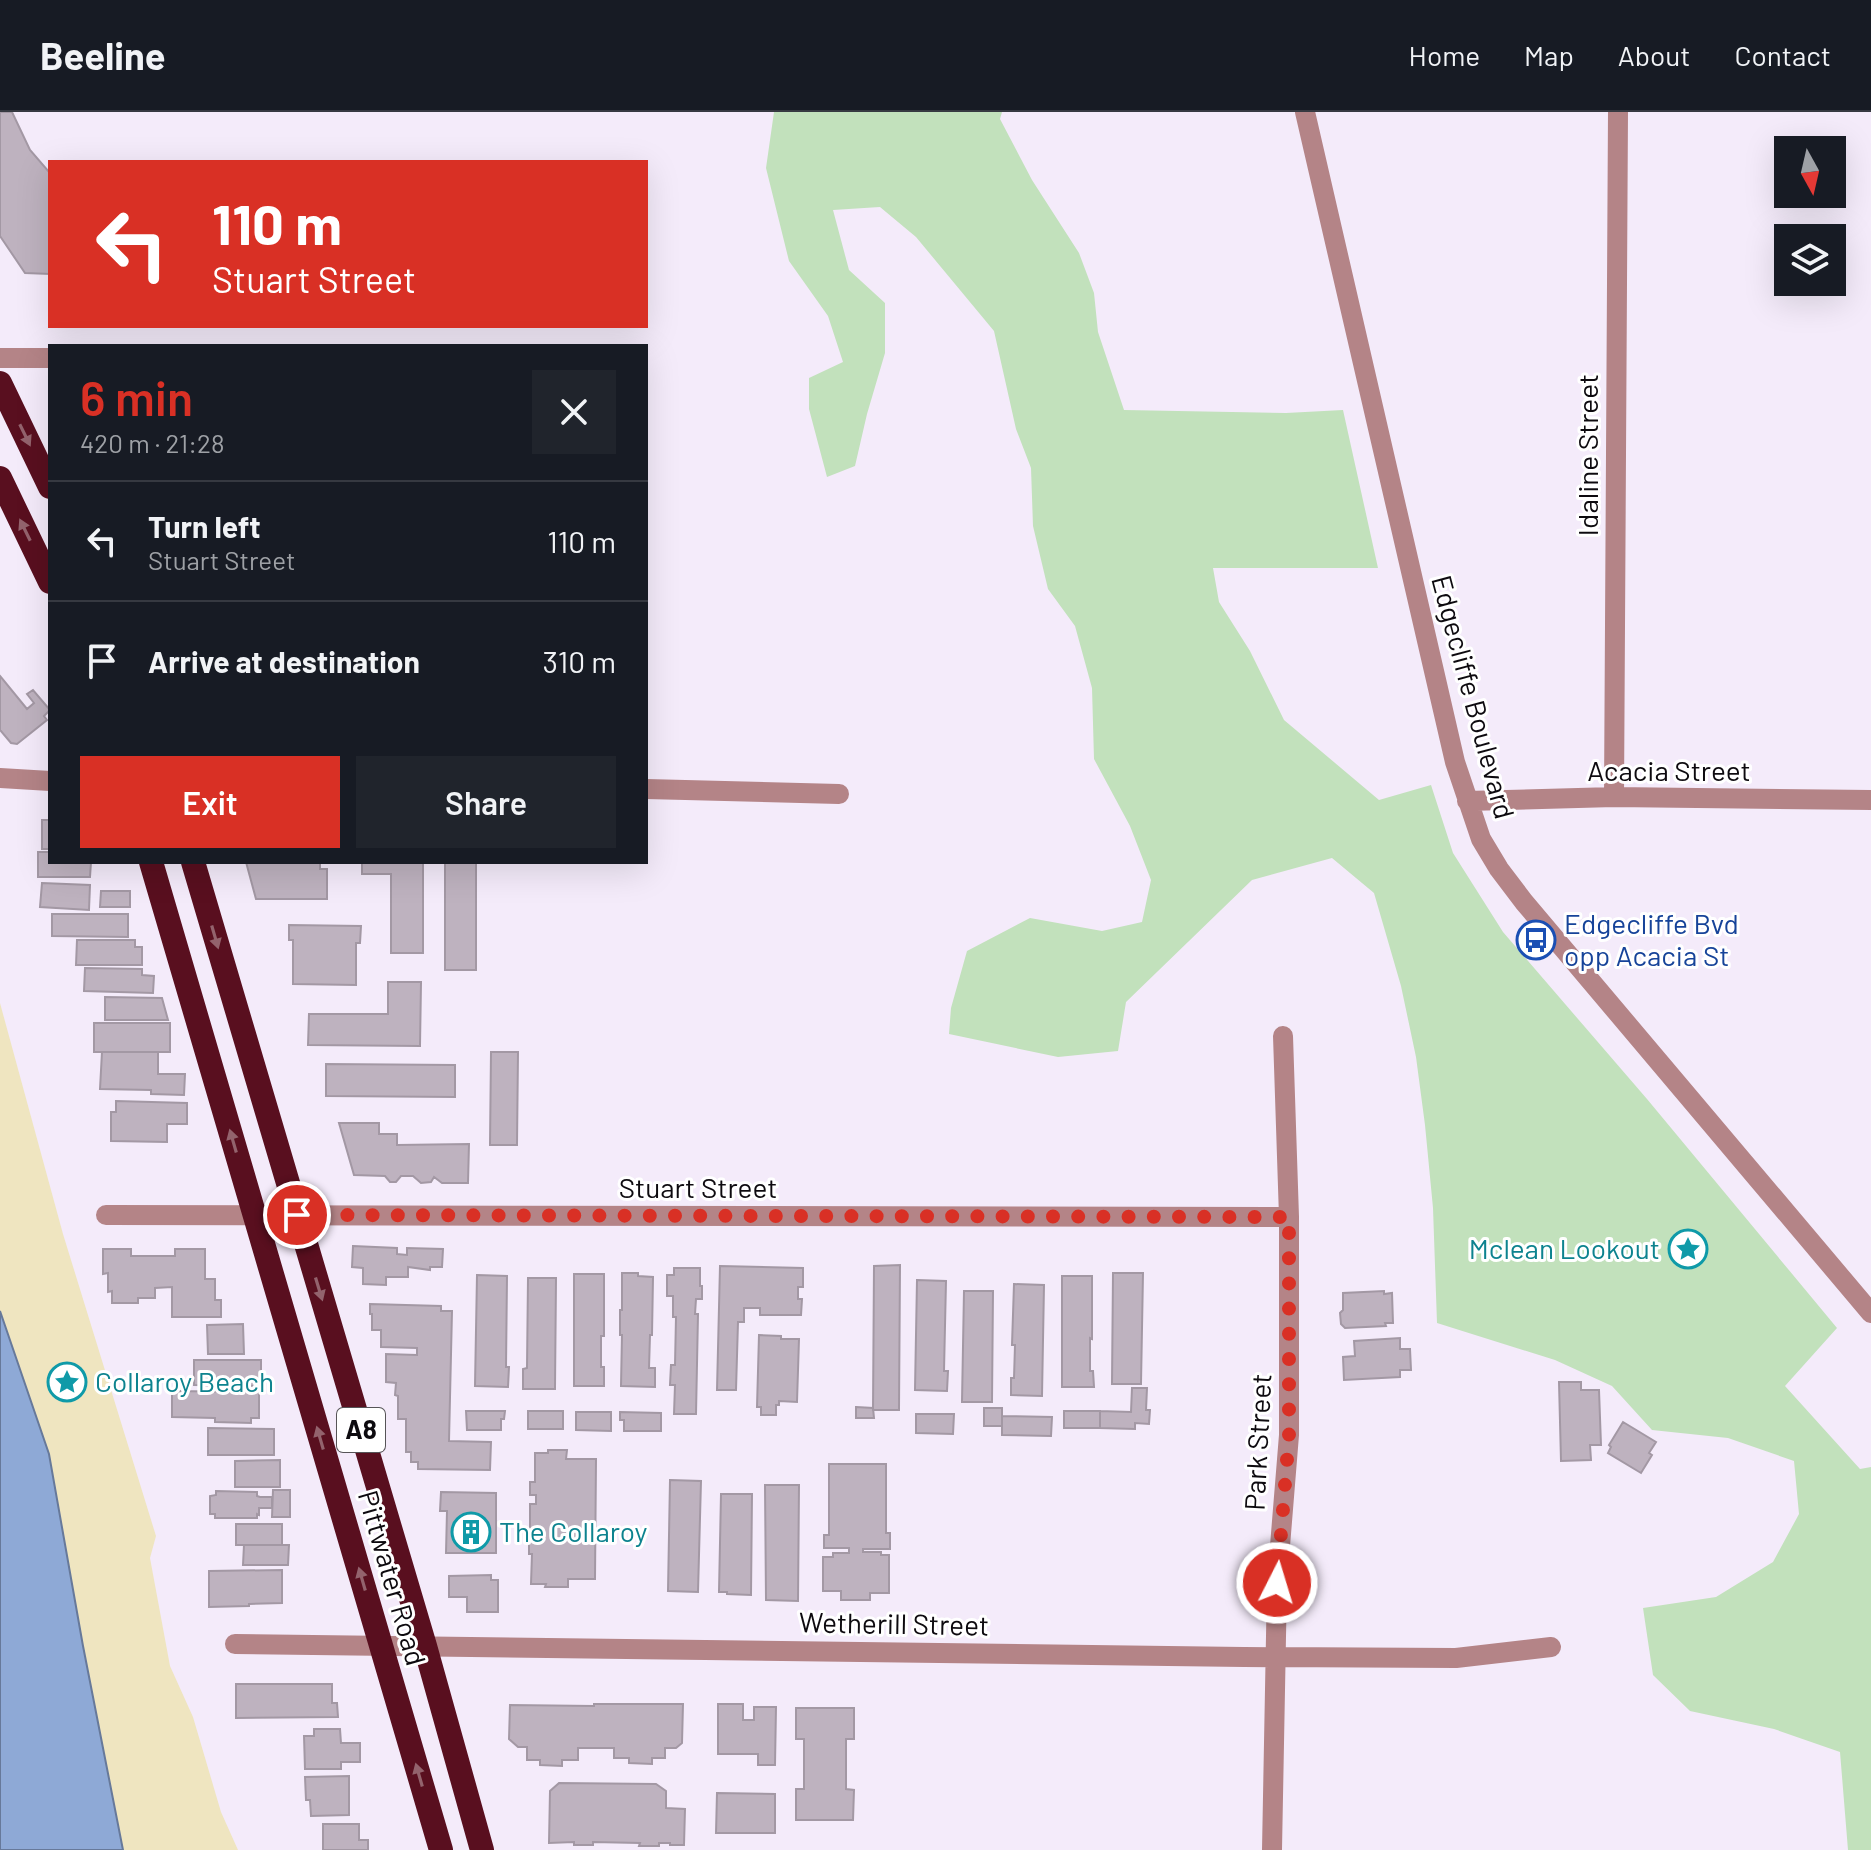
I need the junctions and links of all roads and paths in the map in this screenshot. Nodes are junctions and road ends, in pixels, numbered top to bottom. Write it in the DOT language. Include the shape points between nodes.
graph roads {
  1 [pos="1305,112"];
  2 [pos="1618,112"];
  3 [pos="0,358"];
  4 [pos="48,358"];
  5 [pos="0,383"];
  6 [pos="0,478"];
  7 [pos="48,483"];
  8 [pos="48,578"];
  9 [pos="0,778"];
  10 [pos="48,781"];
  11 [pos="648,789"];
  12 [pos="839,794"];
  13 [pos="1614,797"];
  14 [pos="1871,800"];
  15 [pos="1467,801"];
  16 [pos="152,864"];
  17 [pos="194,864"];
  18 [pos="1283,1036"];
  19 [pos="106,1215"];
  20 [pos="255,1215"];
  21 [pos="297,1215"];
  22 [pos="1289,1217"];
  23 [pos="1871,1313"];
  24 [pos="235,1644"];
  25 [pos="381,1646"];
  26 [pos="425,1646"];
  27 [pos="1551,1647"];
  28 [pos="1276,1657"];
  29 [pos="441,1850"];
  30 [pos="482,1850"];
  31 [pos="1272,1850"];
  1 -- 15 [label="street, Edgecliffe Boulevard"];
  2 -- 13 [label="street, Idaline Street"];
  3 -- 4 [label="street"];
  5 -- 7 [label="highway, one-way"];
  8 -- 6 [label="highway, one-way"];
  9 -- 10 [label="street"];
  11 -- 12 [label="street"];
  13 -- 14 [label="street, Acacia Street"];
  13 -- 15 [label="street, Acacia Street"];
  15 -- 23 [label="street, Edgecliffe Boulevard" via="1481,839 1524,902"];
  20 -- 16 [label="highway, Pittwater Road / A8, one-way"];
  17 -- 21 [label="highway, Pittwater Road / A8, one-way"];
  18 -- 22 [label="street, Park Street"];
  19 -- 20 [label="street, Stuart Street"];
  20 -- 21 [label="street, Stuart Street"];
  25 -- 20 [label="highway, Pittwater Road / A8, one-way"];
  21 -- 22 [label="street, Stuart Street"];
  21 -- 26 [label="highway, Pittwater Road / A8, one-way"];
  22 -- 28 [label="street, Park Street" via="1289,1435"];
  24 -- 25 [label="street, Wetherill Street"];
  25 -- 26 [label="street, Wetherill Street"];
  29 -- 25 [label="highway, Pittwater Road / A8, one-way"];
  26 -- 28 [label="street, Wetherill Street"];
  26 -- 30 [label="highway, Pittwater Road / A8"];
  27 -- 28 [label="street, Wetherill Street" via="1456,1658"];
  28 -- 31 [label="street, Park Street"];
}
